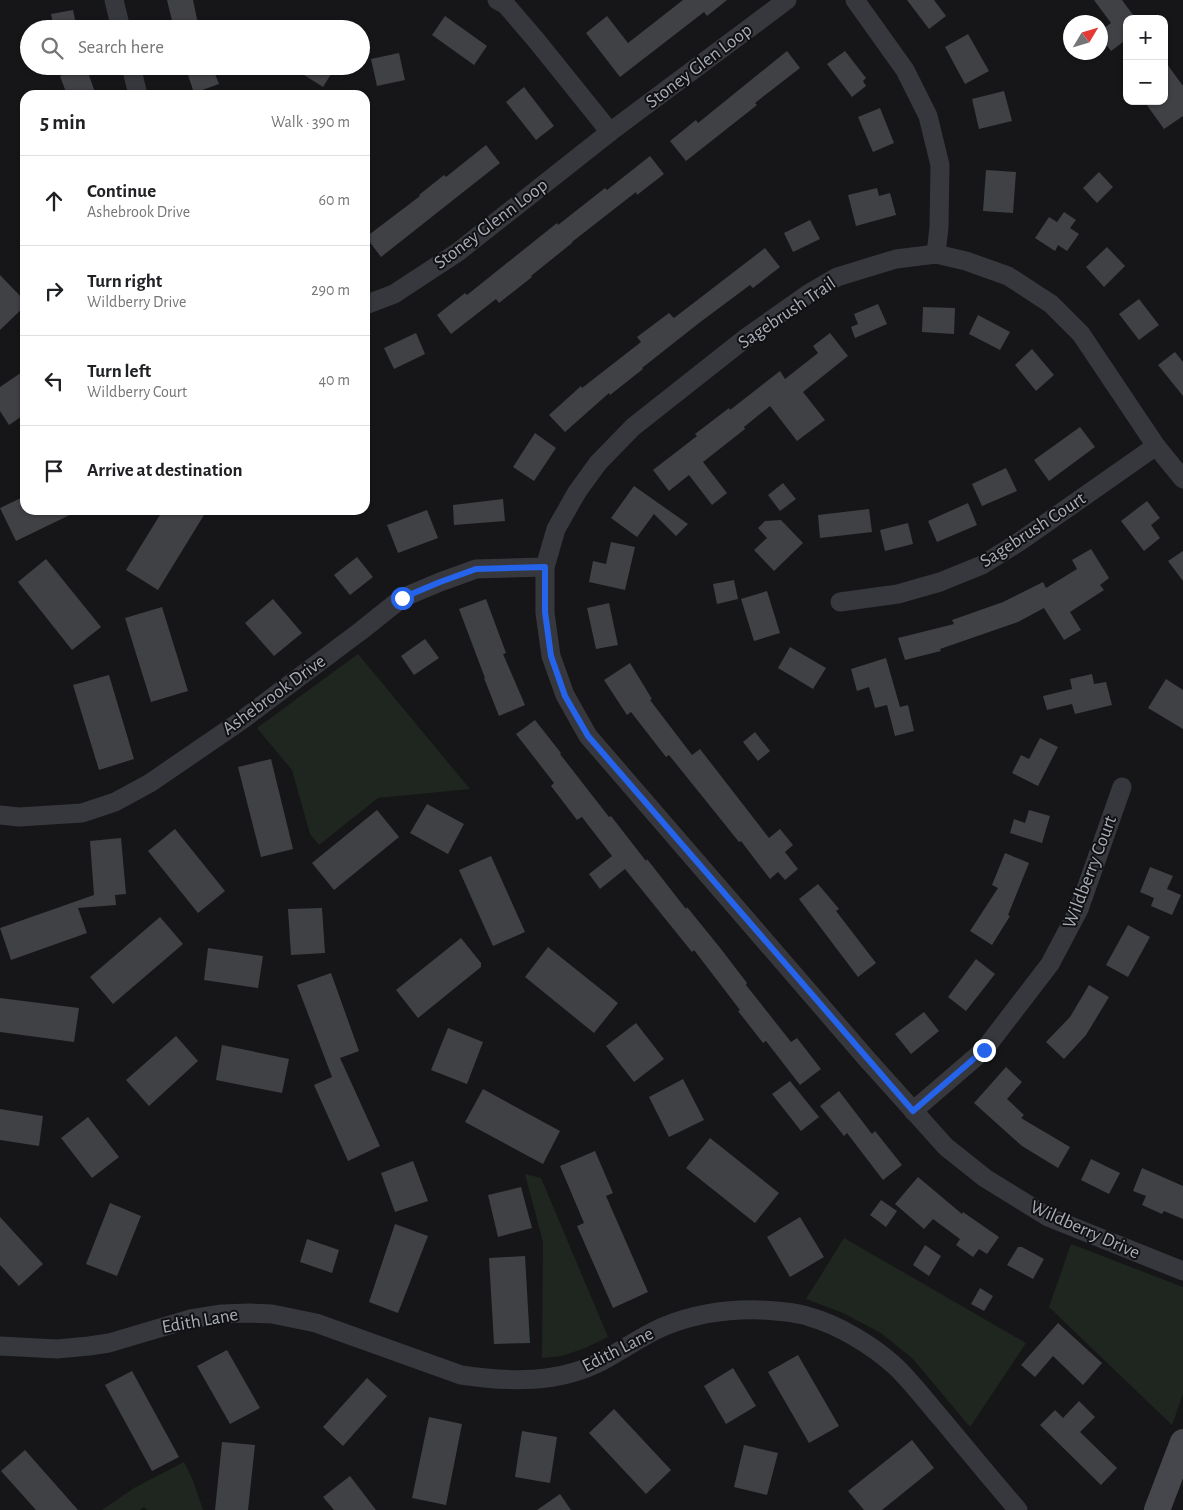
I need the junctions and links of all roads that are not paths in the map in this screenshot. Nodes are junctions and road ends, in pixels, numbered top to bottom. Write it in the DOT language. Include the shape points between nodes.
graph roads {
  1 [pos="114,0"];
  2 [pos="497,0"];
  3 [pos="787,0"];
  4 [pos="855,0"];
  5 [pos="119,20"];
  6 [pos="133,75"];
  7 [pos="137,90"];
  8 [pos="610,132"];
  9 [pos="936,254"];
  10 [pos="370,303"];
  11 [pos="1156,446"];
  12 [pos="1183,479"];
  13 [pos="545,567"];
  14 [pos="840,602"];
  15 [pos="1122,787"];
  16 [pos="0,815"];
  17 [pos="913,1111"];
  18 [pos="1183,1271"];
  19 [pos="0,1346"];
  20 [pos="1183,1442"];
  21 [pos="1018,1510"];
  22 [pos="1157,1510"];
  1 -- 5 [label="street"];
  2 -- 8 [label="street" via="506,4"];
  3 -- 8 [label="street, Stoney Glen Loop"];
  4 -- 9 [label="street" via="905,70 928,116 940,165"];
  6 -- 7 [label="street"];
  8 -- 10 [label="street, Stoney Glenn Loop" via="458,252 394,294"];
  9 -- 11 [label="street, Sagebrush Trail" via="1008,276 1052,304 1082,334"];
  9 -- 13 [label="street, Sagebrush Trail" via="896,259 837,277 747,338 632,427 577,492 556,528"];
  11 -- 12 [label="street, Sagebrush Trail"];
  11 -- 14 [label="street, Sagebrush Court" via="982,565 898,594"];
  13 -- 16 [label="street, Ashebrook Drive" via="476,569 402,598 242,720 150,783 115,802 75,814"];
  13 -- 17 [label="street, Wildberry Drive" via="545,612 551,656 565,696 588,736"];
  15 -- 17 [label="street, Wildberry Court" via="1079,909 1050,964 984,1050"];
  17 -- 18 [label="street, Wildberry Drive" via="946,1146 985,1178 1048,1217"];
  19 -- 21 [label="street, Edith Lane" via="57,1349 89,1346 190,1319 222,1314 272,1314 316,1322 461,1375 522,1380 543,1379 584,1369 664,1326 692,1317 738,1309 779,1311 811,1317 840,1329 877,1351 908,1380"];
  20 -- 22 [label="street"];
}
